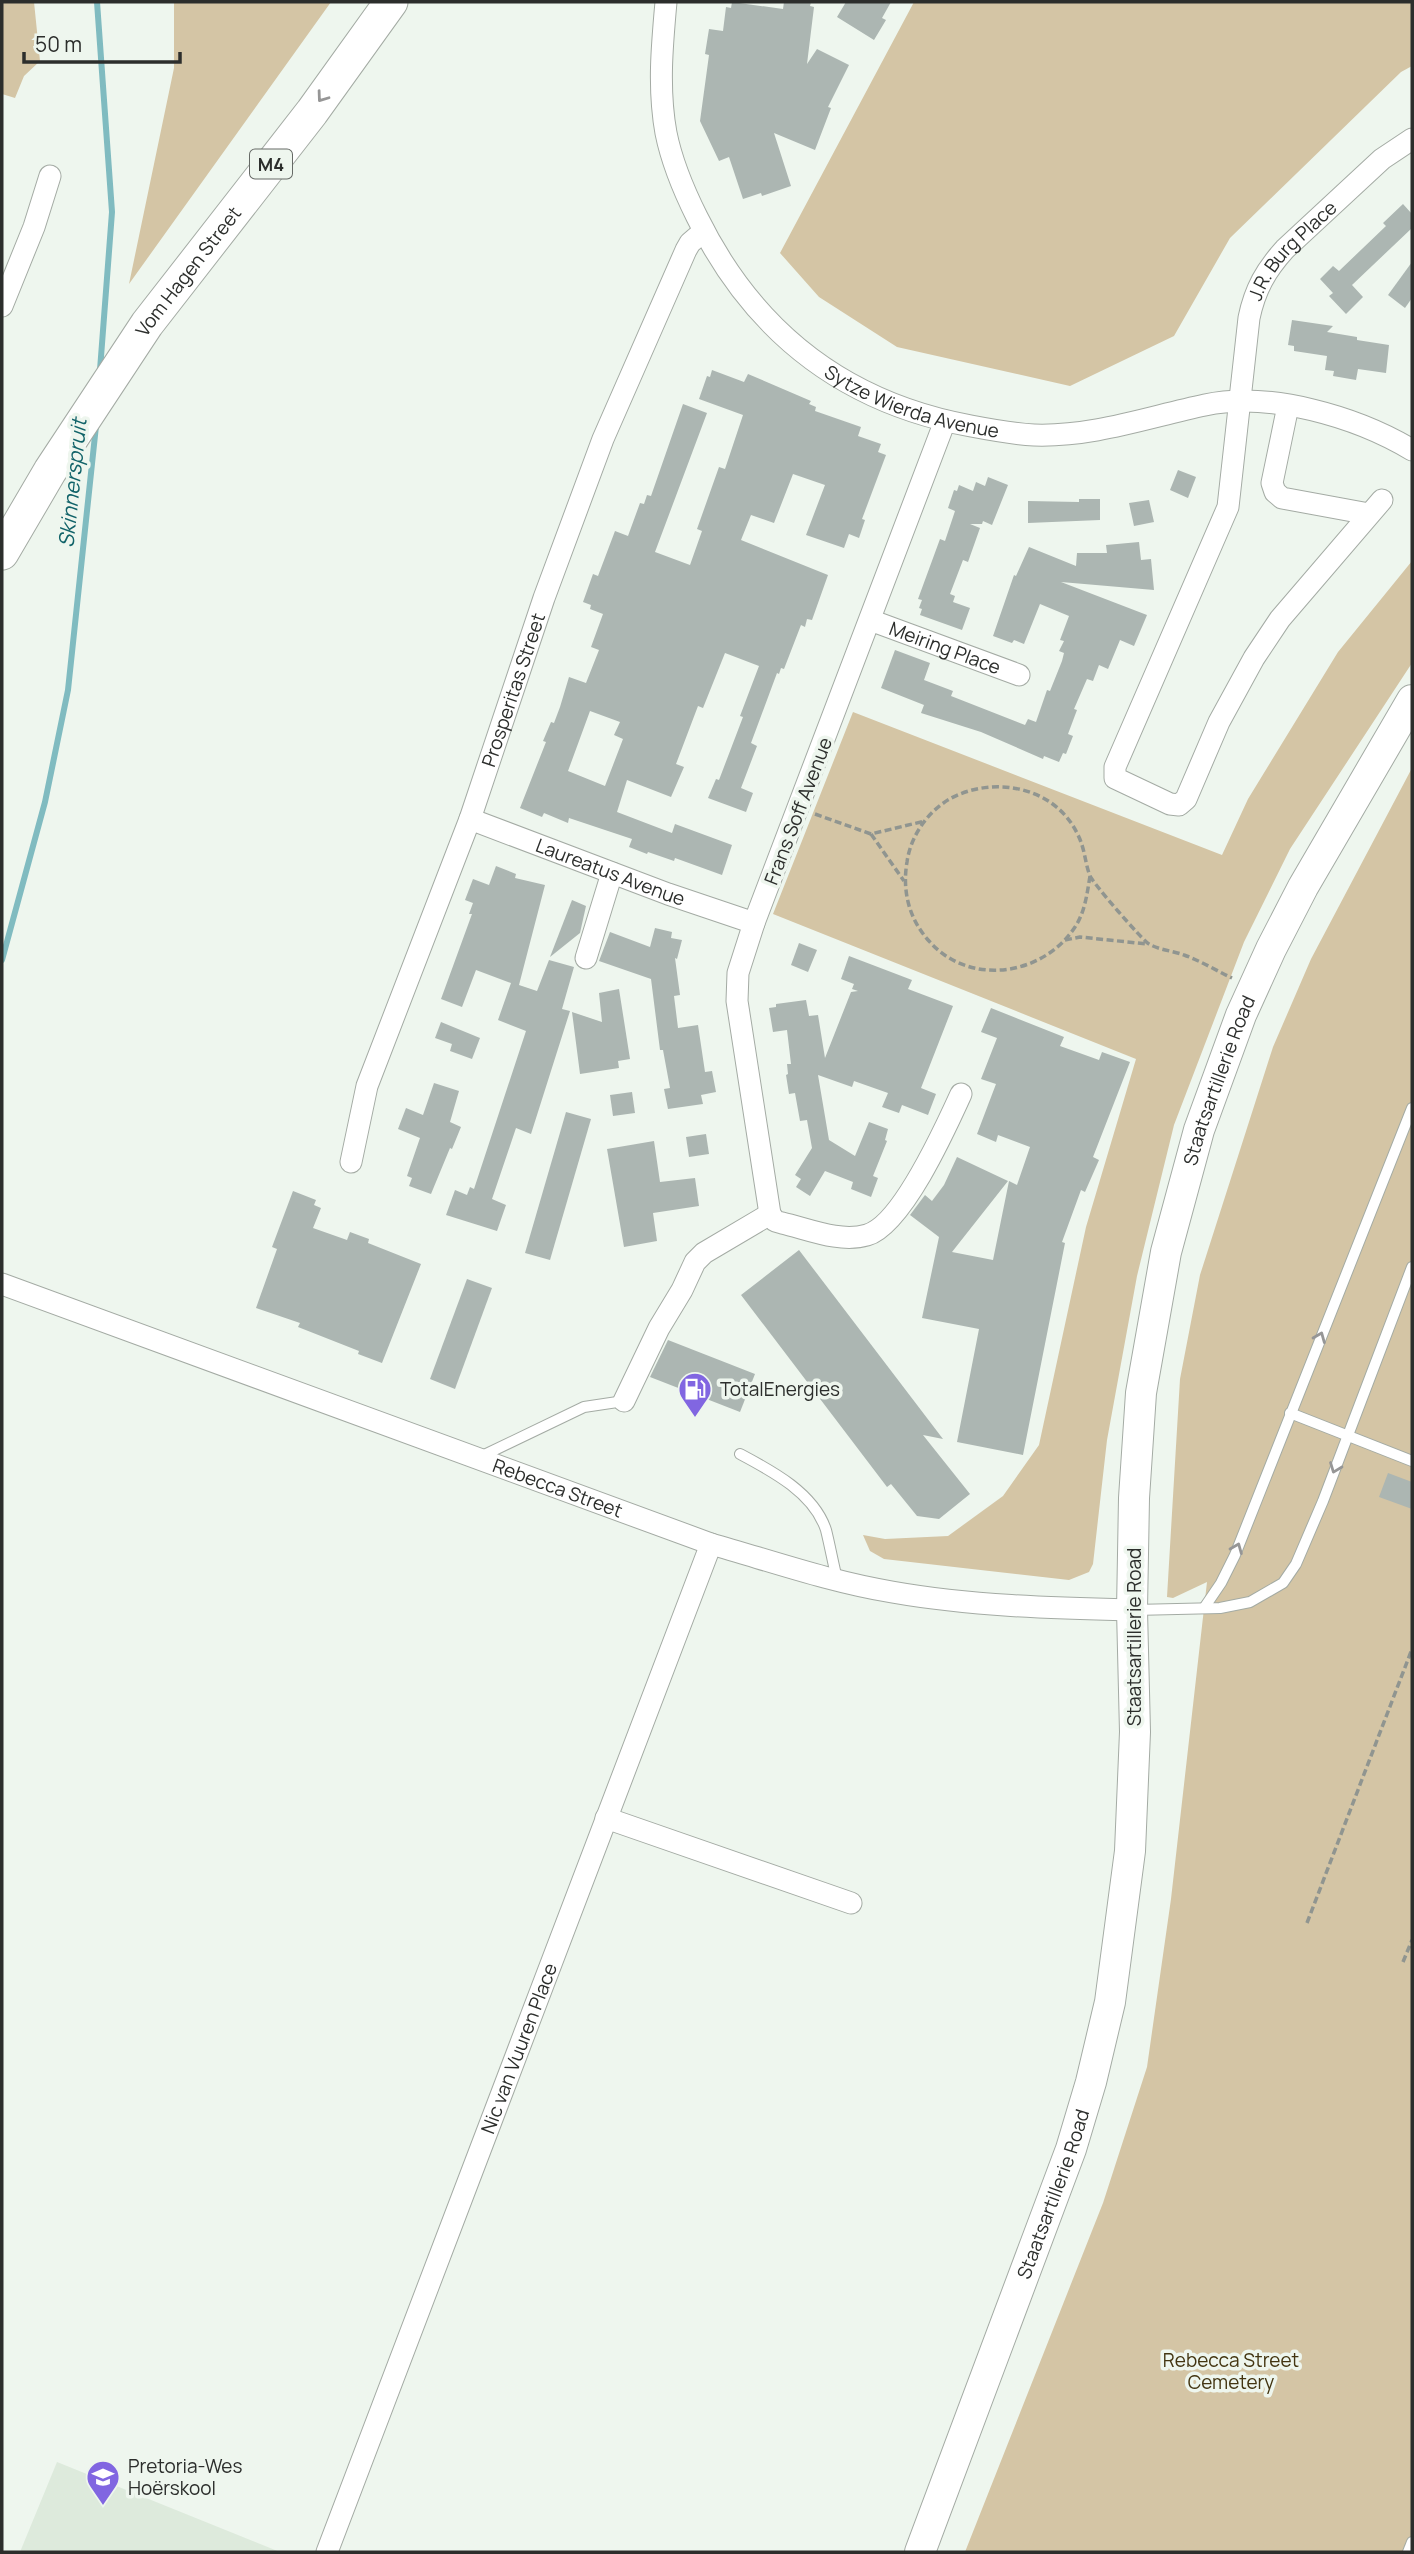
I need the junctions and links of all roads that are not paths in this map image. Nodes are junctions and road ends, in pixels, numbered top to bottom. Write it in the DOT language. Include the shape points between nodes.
graph roads {
  1 [pos="362,2"];
  2 [pos="391,2"];
  3 [pos="666,2"];
  4 [pos="1412,139"];
  5 [pos="50,176"];
  6 [pos="704,231"];
  7 [pos="2,306"];
  8 [pos="144,313"];
  9 [pos="1240,402"];
  10 [pos="1288,406"];
  11 [pos="945,421"];
  12 [pos="1412,450"];
  13 [pos="44,463"];
  14 [pos="2,513"];
  15 [pos="2,553"];
  16 [pos="870,620"];
  17 [pos="1019,675"];
  18 [pos="1412,700"];
  19 [pos="1412,716"];
  20 [pos="1389,741"];
  21 [pos="470,818"];
  22 [pos="612,873"];
  23 [pos="754,923"];
  24 [pos="586,958"];
  25 [pos="961,1094"];
  26 [pos="1412,1108"];
  27 [pos="351,1162"];
  28 [pos="770,1214"];
  29 [pos="1412,1267"];
  30 [pos="2,1284"];
  31 [pos="624,1401"];
  32 [pos="1290,1413"];
  33 [pos="1347,1437"];
  34 [pos="740,1454"];
  35 [pos="478,1458"];
  36 [pos="1412,1461"];
  37 [pos="711,1544"];
  38 [pos="836,1579"];
  39 [pos="1204,1608"];
  40 [pos="1132,1610"];
  41 [pos="607,1818"];
  42 [pos="851,1903"];
  43 [pos="1412,2542"];
  44 [pos="327,2552"];
  45 [pos="920,2552"];
  46 [pos="1408,2552"];
  1 -- 8 [label="main road, Vom Hagen Street / M4"];
  2 -- 8 [label="main road, Vom Hagen Street / M4, one-way" via="312,112"];
  3 -- 6 [label="street, Sytze Wierda Avenue" via="661,96 667,135 677,173"];
  4 -- 9 [label="street, J.R. Burg Place" via="1382,159 1285,249 1262,278 1249,317"];
  5 -- 7 [label="street"];
  6 -- 11 [label="street, Sytze Wierda Avenue" via="743,291 802,352 869,395"];
  6 -- 21 [label="street, Prosperitas Street" via="686,250 603,439"];
  8 -- 13 [label="main road, Vom Hagen Street / M4"];
  9 -- 10 [label="street, Sytze Wierda Avenue"];
  9 -- 10 [label="street, J.R. Burg Place" via="1228,507 1115,767 1115,778 1170,804 1179,805 1186,799 1219,722 1280,619 1376,507 1282,498 1275,492 1272,484"];
  9 -- 11 [label="street, Sytze Wierda Avenue" via="1208,404 1070,434 1008,433"];
  10 -- 12 [label="street, Sytze Wierda Avenue" via="1346,419"];
  11 -- 16 [label="street, Frans Soff Avenue"];
  13 -- 14 [label="main road, Vom Hagen Street / M4"];
  13 -- 15 [label="main road, Vom Hagen Street / M4"];
  16 -- 17 [label="street, Meiring Place"];
  16 -- 23 [label="street, Frans Soff Avenue"];
  18 -- 20 [label="street, Staatsartillerie Road"];
  19 -- 20 [label="street, Staatsartillerie Road"];
  20 -- 40 [label="street, Staatsartillerie Road" via="1271,949 1199,1130 1166,1252 1140,1393"];
  21 -- 22 [label="street, Laureatus Avenue"];
  21 -- 27 [label="street, Prosperitas Street" via="367,1086"];
  22 -- 23 [label="street, Laureatus Avenue"];
  22 -- 24 [label="street"];
  23 -- 28 [label="street, Frans Soff Avenue" via="736,987"];
  25 -- 28 [label="street" via="929,1162 892,1217 877,1231 843,1237 782,1223"];
  32 -- 26 [label="lane, one-way"];
  28 -- 31 [label="street" via="704,1253 690,1270"];
  29 -- 33 [label="lane"];
  30 -- 35 [label="street, Rebecca Street"];
  31 -- 35 [label="lane" via="584,1407"];
  32 -- 33 [label="lane"];
  39 -- 32 [label="lane, one-way" via="1235,1555"];
  33 -- 36 [label="lane"];
  33 -- 39 [label="lane, one-way" via="1296,1564 1283,1583 1250,1602"];
  34 -- 38 [label="lane" via="773,1471 809,1501 825,1527"];
  35 -- 37 [label="street, Rebecca Street"];
  37 -- 38 [label="street, Rebecca Street"];
  37 -- 41 [label="street, Nic van Vuuren Place"];
  38 -- 40 [label="street, Rebecca Street" via="951,1601"];
  39 -- 40 [label="lane"];
  40 -- 45 [label="street, Staatsartillerie Road" via="1135,1732 1130,1851 1110,2002 1071,2149"];
  41 -- 42 [label="street"];
  41 -- 44 [label="street, Nic van Vuuren Place"];
  43 -- 46 [label="lane"];
}
